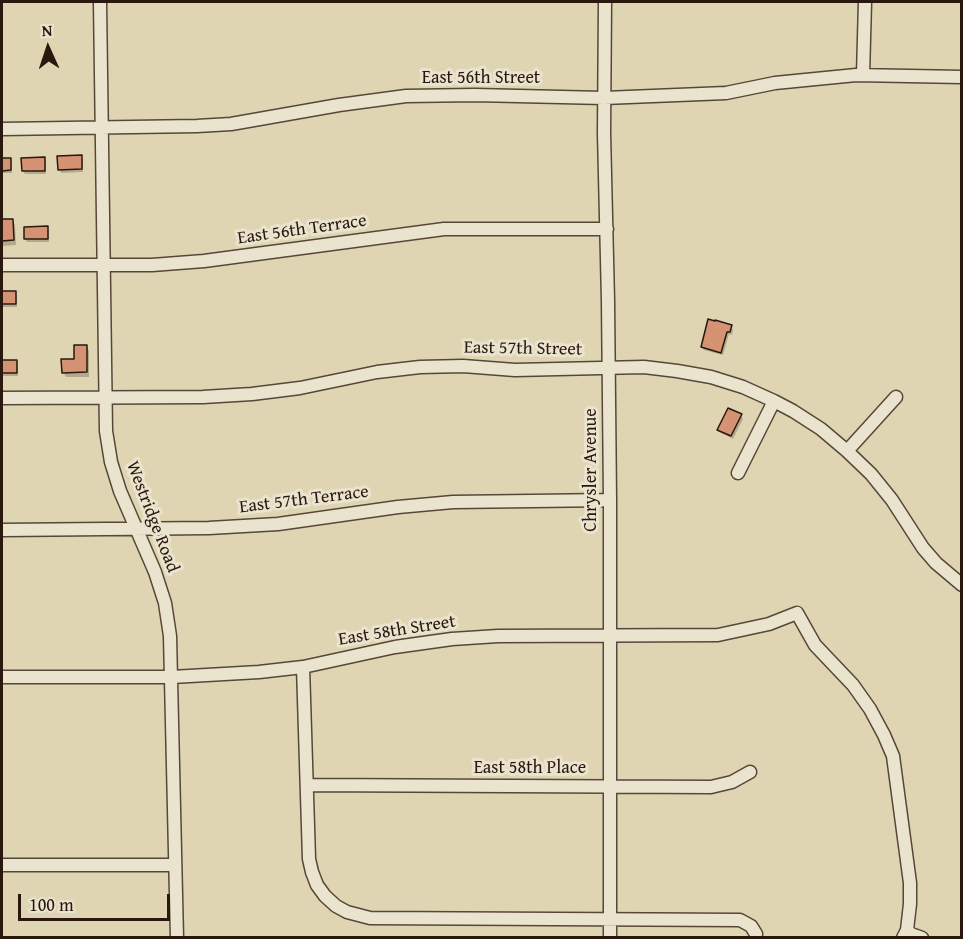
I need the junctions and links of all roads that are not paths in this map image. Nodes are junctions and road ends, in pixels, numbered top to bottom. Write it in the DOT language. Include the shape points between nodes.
graph roads {
  1 [pos="100,2"];
  2 [pos="605,2"];
  3 [pos="866,2"];
  4 [pos="863,75"];
  5 [pos="962,77"];
  6 [pos="604,98"];
  7 [pos="101,127"];
  8 [pos="2,129"];
  9 [pos="607,229"];
  10 [pos="2,265"];
  11 [pos="103,265"];
  12 [pos="609,368"];
  13 [pos="105,397"];
  14 [pos="2,398"];
  15 [pos="896,398"];
  16 [pos="774,401"];
  17 [pos="847,451"];
  18 [pos="738,473"];
  19 [pos="610,500"];
  20 [pos="136,528"];
  21 [pos="2,530"];
  22 [pos="962,585"];
  23 [pos="610,635"];
  24 [pos="303,667"];
  25 [pos="2,677"];
  26 [pos="172,677"];
  27 [pos="750,772"];
  28 [pos="307,785"];
  29 [pos="610,787"];
  30 [pos="2,865"];
  31 [pos="175,865"];
  32 [pos="610,920"];
  33 [pos="756,934"];
  34 [pos="905,934"];
  35 [pos="177,938"];
  36 [pos="610,938"];
  37 [pos="922,938"];
  1 -- 7 [label="street, Westridge Road"];
  2 -- 6 [label="street, Chrysler Avenue"];
  3 -- 4 [label="street"];
  4 -- 5 [label="street, East 56th Street"];
  4 -- 6 [label="street, East 56th Street" via="809,78 726,93"];
  6 -- 7 [label="street, East 56th Street" via="406,96 231,124"];
  6 -- 9 [label="street, Chrysler Avenue"];
  7 -- 8 [label="street, East 56th Street"];
  7 -- 11 [label="street, Westridge Road"];
  9 -- 11 [label="street, East 56th Terrace" via="444,229 204,261"];
  9 -- 12 [label="street, Chrysler Avenue"];
  10 -- 11 [label="street, East 56th Terrace"];
  11 -- 13 [label="street, Westridge Road"];
  12 -- 13 [label="street, East 57th Street" via="420,368 252,394"];
  12 -- 16 [label="street, East 57th Street" via="700,375"];
  12 -- 19 [label="street, Chrysler Avenue"];
  13 -- 14 [label="street, East 57th Street"];
  13 -- 20 [label="street, Westridge Road" via="111,462"];
  15 -- 17 [label="street"];
  16 -- 17 [label="street, East 57th Street" via="821,429"];
  16 -- 18 [label="street"];
  17 -- 22 [label="street, East 57th Street" via="892,500 923,548"];
  19 -- 20 [label="street, East 57th Terrace" via="453,502 278,524"];
  19 -- 23 [label="street, Chrysler Avenue"];
  20 -- 21 [label="street, East 57th Terrace"];
  20 -- 26 [label="street, Westridge Road" via="165,603"];
  23 -- 24 [label="street, East 58th Street" via="452,639"];
  23 -- 29 [label="street, Chrysler Avenue"];
  23 -- 34 [label="street, East 58th Street" via="718,635 769,624 797,613 815,645 870,709 893,756 910,884"];
  24 -- 26 [label="street, East 58th Street"];
  24 -- 28 [label="street"];
  25 -- 26 [label="street, East 58th Street"];
  26 -- 31 [label="street, Westridge Road"];
  27 -- 29 [label="street, East 58th Place" via="711,787"];
  28 -- 29 [label="street, East 58th Place"];
  28 -- 32 [label="street" via="312,872 325,896 347,912 370,918"];
  29 -- 32 [label="street, Chrysler Avenue"];
  30 -- 31 [label="street"];
  31 -- 35 [label="street, Westridge Road"];
  32 -- 33 [label="street" via="740,920"];
  32 -- 36 [label="street, Chrysler Avenue"];
  34 -- 37 [label="street"];
}
